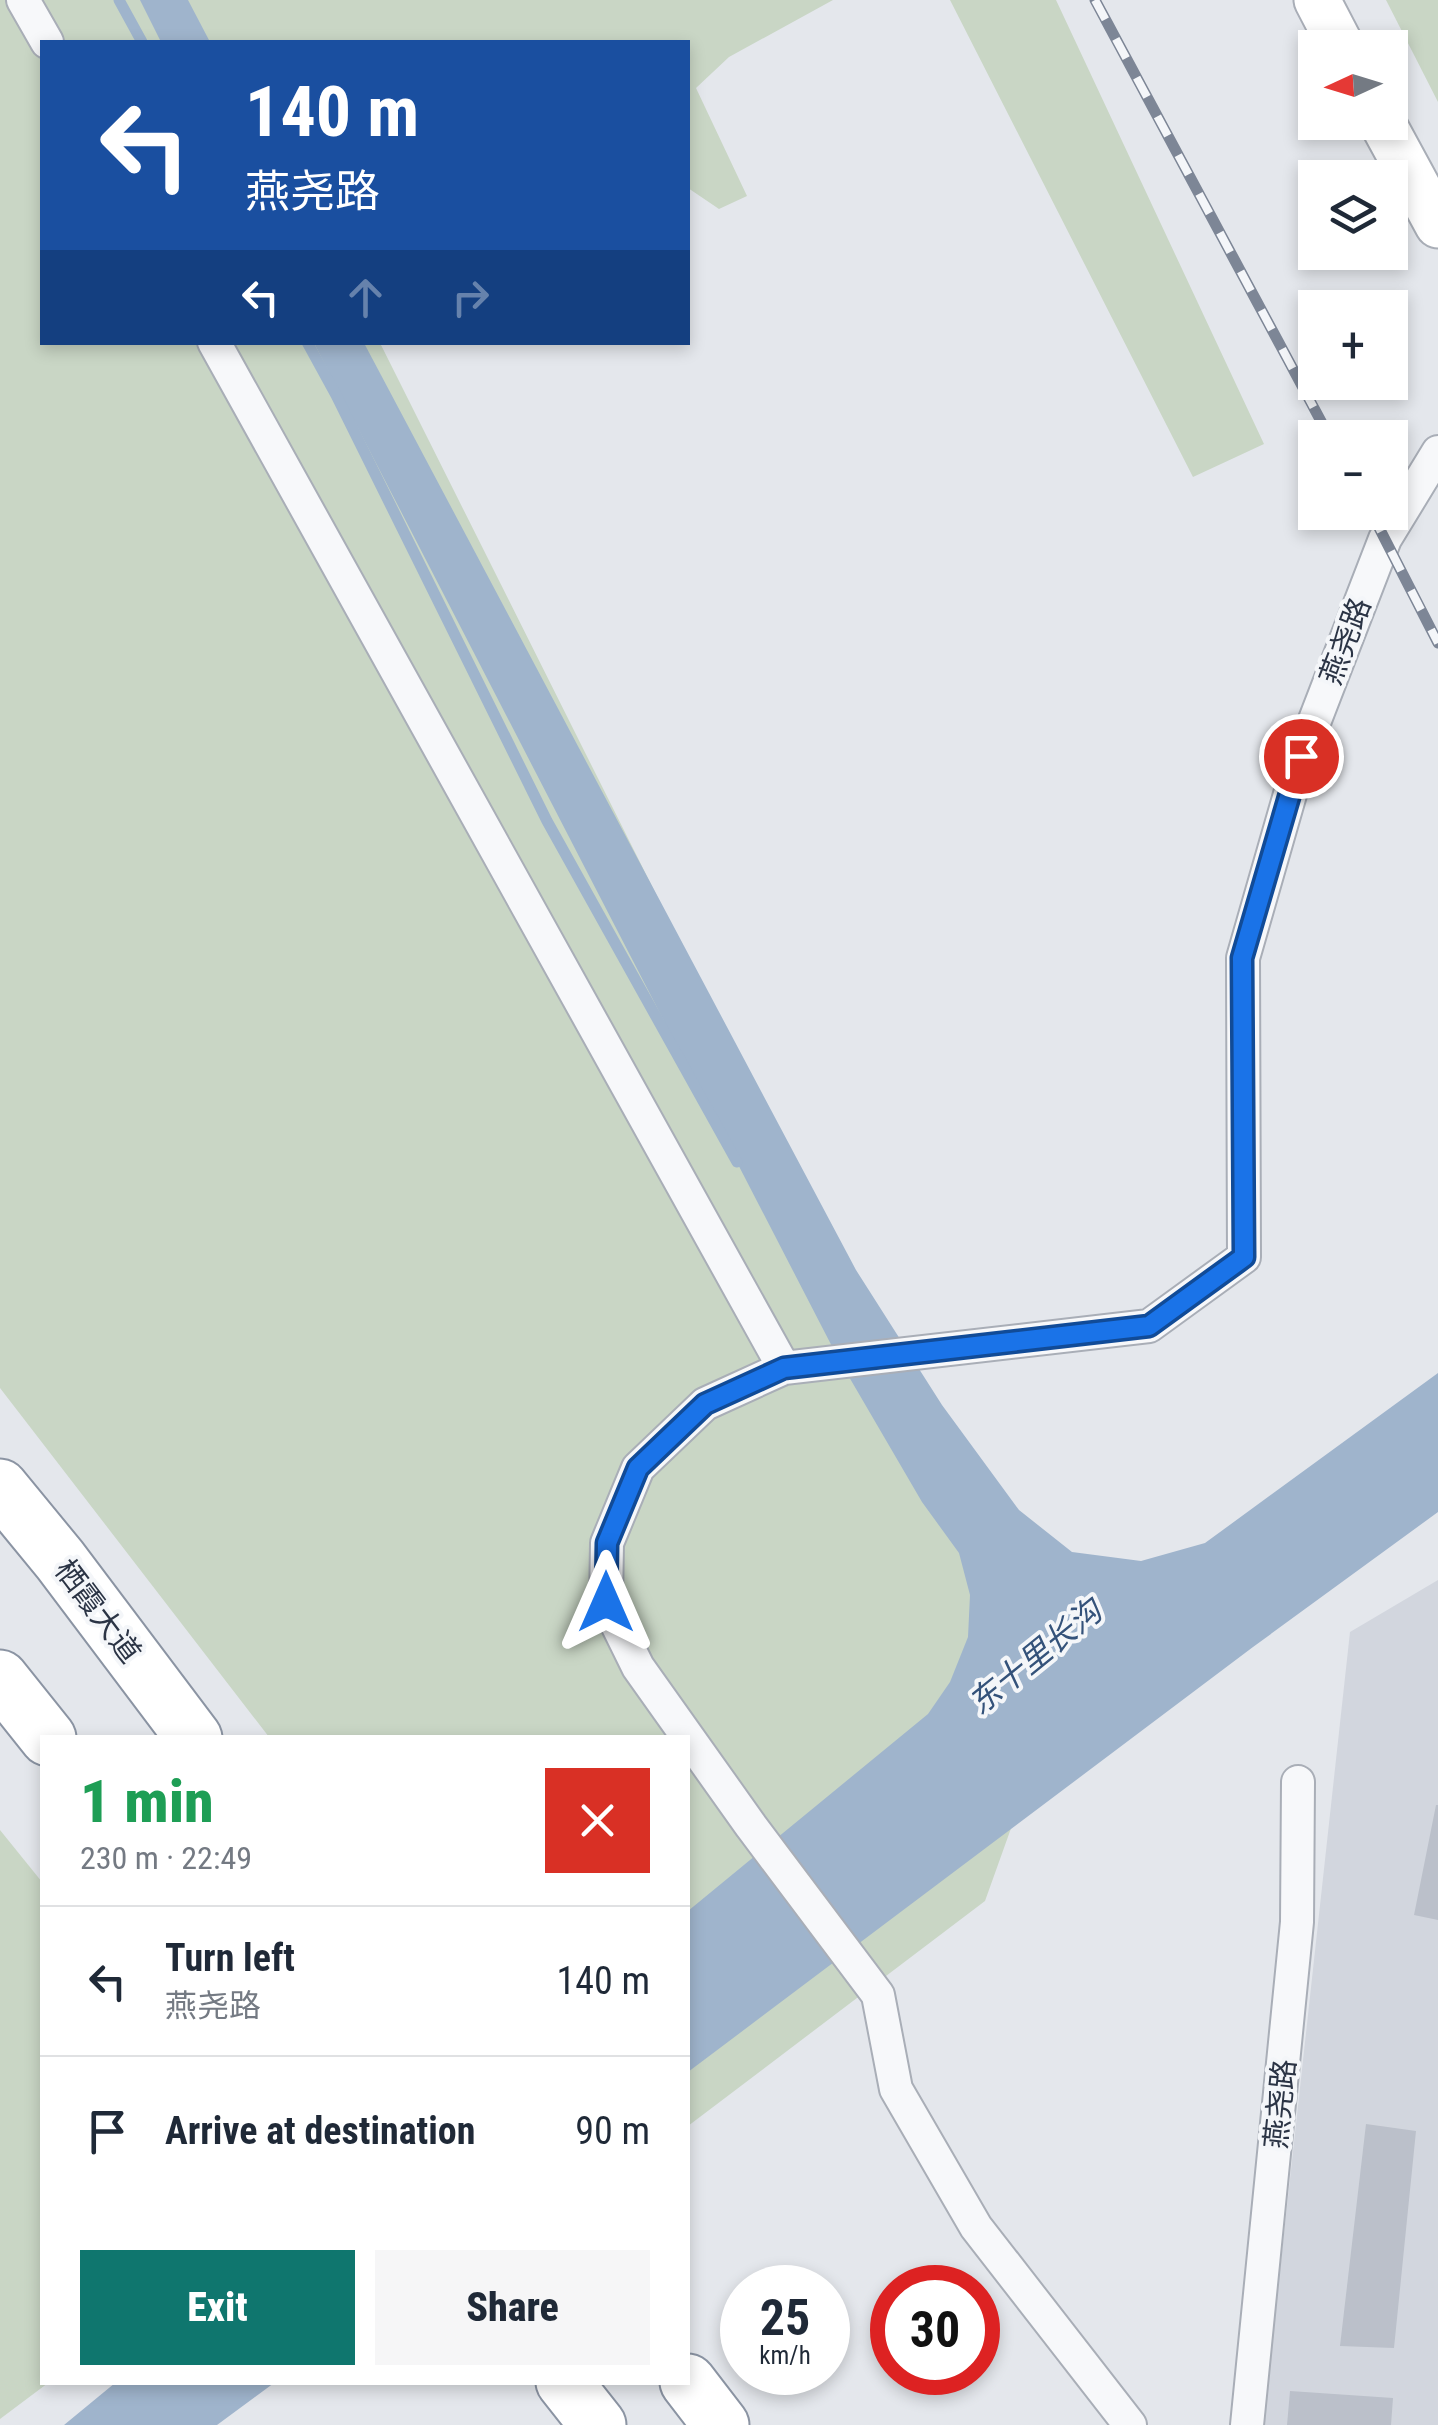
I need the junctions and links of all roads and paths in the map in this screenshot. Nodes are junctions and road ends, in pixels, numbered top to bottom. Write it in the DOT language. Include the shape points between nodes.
graph roads {
  1 [pos="24,0"];
  2 [pos="1317,0"];
  3 [pos="1333,30"];
  4 [pos="46,40"];
  5 [pos="1392,140"];
  6 [pos="1438,225"];
  7 [pos="216,345"];
  8 [pos="1438,452"];
  9 [pos="784,1368"];
  10 [pos="9,1498"];
  11 [pos="0,1678"];
  12 [pos="46,1735"];
  13 [pos="192,1735"];
  14 [pos="686,1735"];
  15 [pos="690,1740"];
  16 [pos="1298,1782"];
  17 [pos="566,2385"];
  18 [pos="690,2385"];
  19 [pos="598,2425"];
  20 [pos="721,2425"];
  21 [pos="1130,2425"];
  22 [pos="1247,2425"];
  1 -- 4 [label="street"];
  2 -- 3 [label="street"];
  5 -- 6 [label="street"];
  7 -- 9 [label="street"];
  8 -- 9 [label="street, 燕尧路" via="1384,539 1301,756 1242,958 1244,1257 1149,1326"];
  9 -- 14 [label="street" via="705,1404 638,1468 607,1543 606,1602 638,1667"];
  10 -- 13 [label="highway, 栖霞大道"];
  11 -- 12 [label="highway"];
  15 -- 21 [label="street" via="878,1995 896,2089 976,2227"];
  16 -- 22 [label="street, 燕尧路" via="1297,1922"];
  17 -- 19 [label="highway"];
  18 -- 20 [label="highway"];
}
